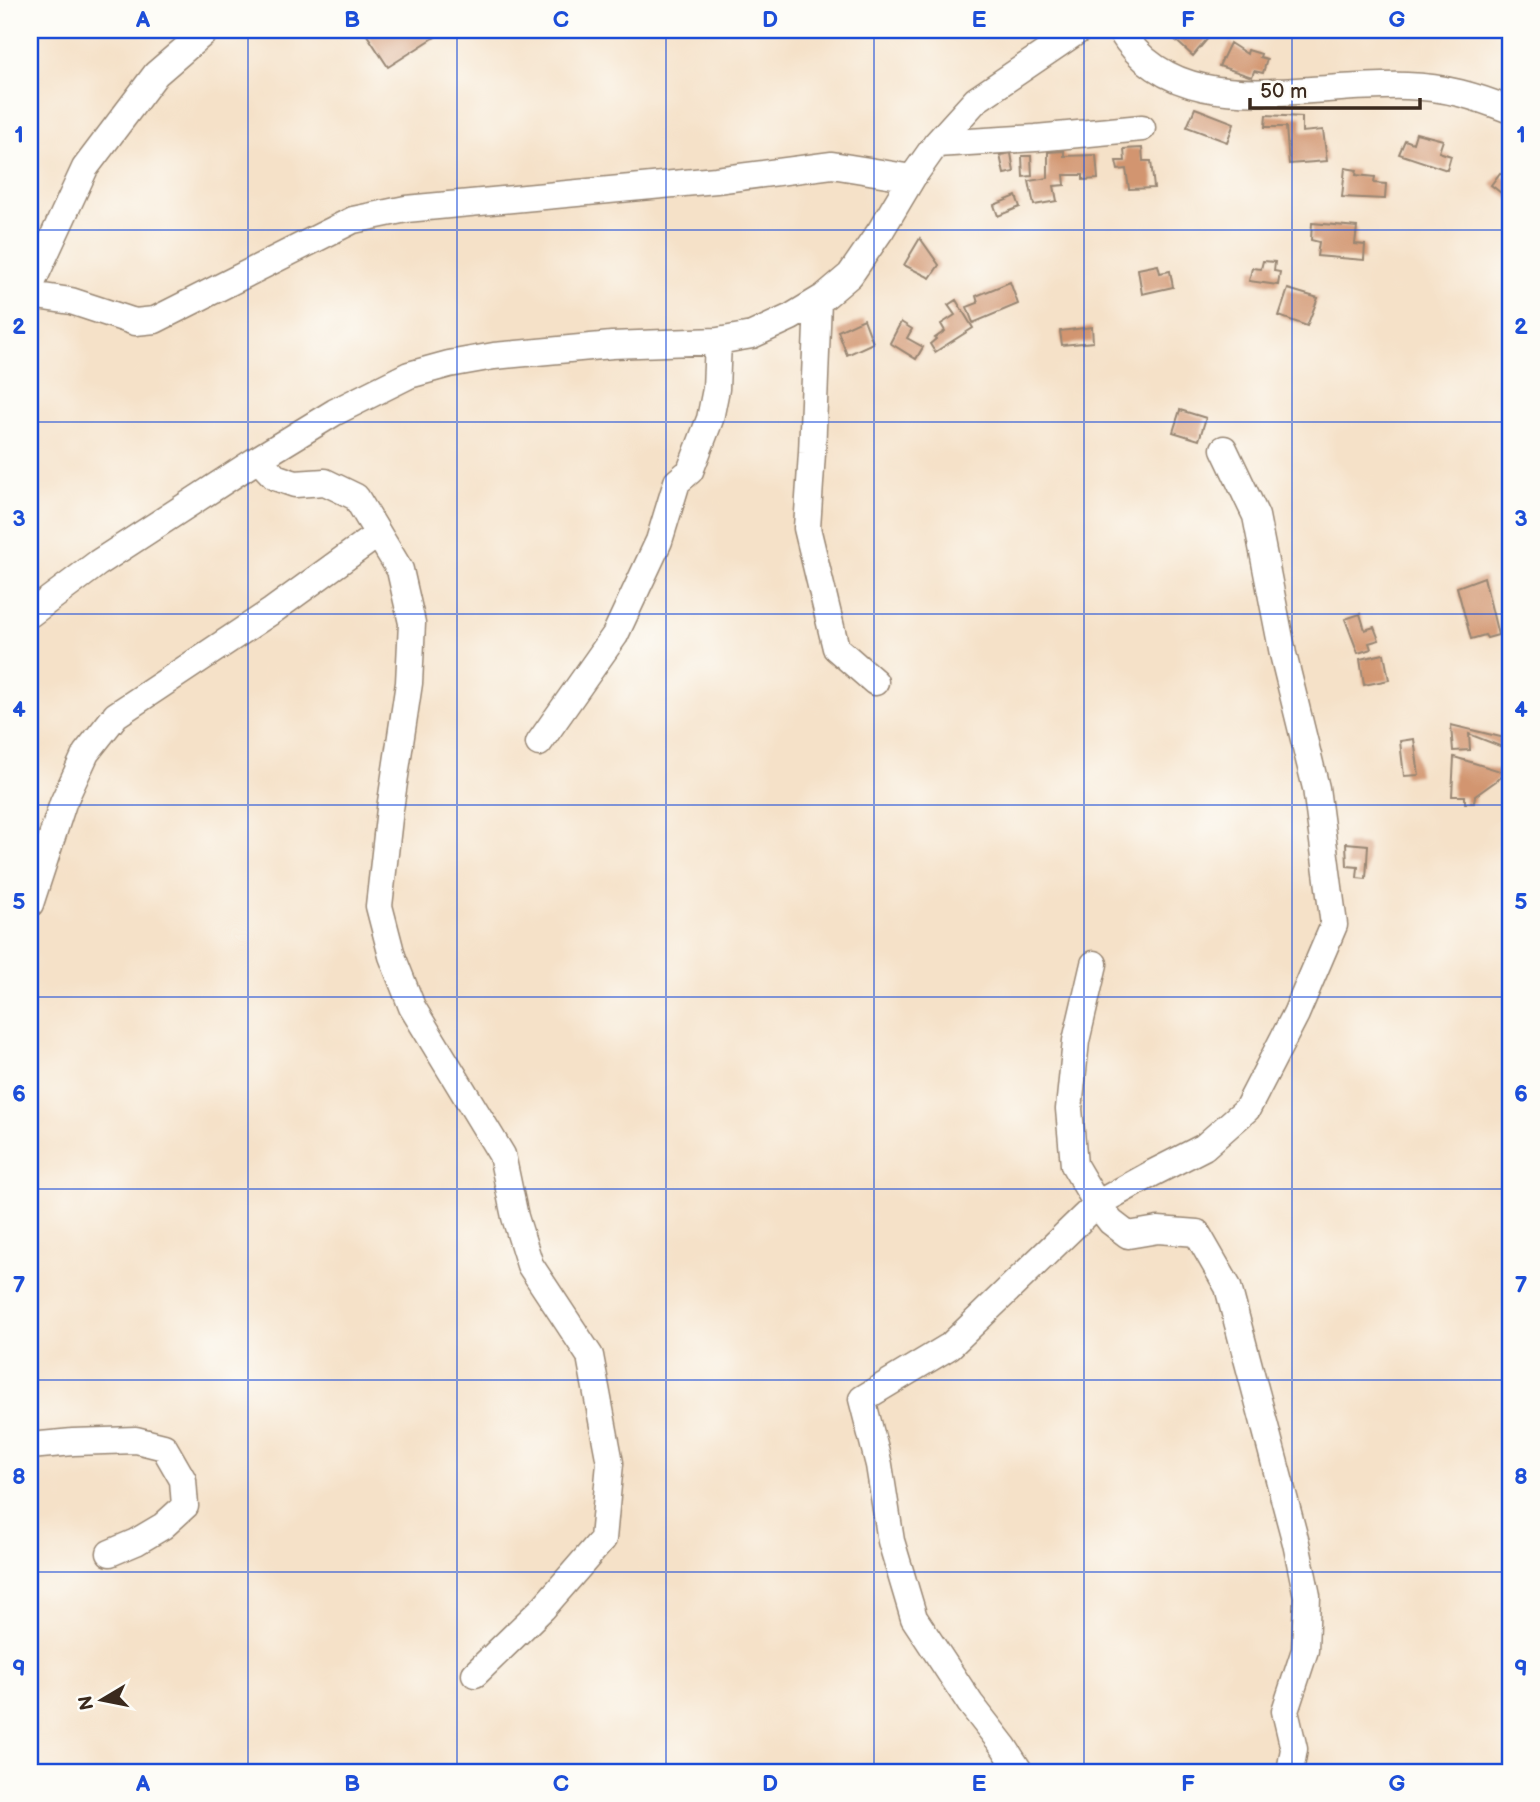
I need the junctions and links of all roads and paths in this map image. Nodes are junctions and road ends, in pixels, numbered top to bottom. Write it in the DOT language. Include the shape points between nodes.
graph roads {
  1 [pos="207,30"];
  2 [pos="1079,30"];
  3 [pos="1120,30"];
  4 [pos="1510,110"];
  5 [pos="1142,128"];
  6 [pos="936,144"];
  7 [pos="912,178"];
  8 [pos="30,288"];
  9 [pos="30,295"];
  10 [pos="818,301"];
  11 [pos="718,341"];
  12 [pos="1224,449"];
  13 [pos="258,459"];
  14 [pos="378,534"];
  15 [pos="30,614"];
  16 [pos="875,682"];
  17 [pos="539,743"];
  18 [pos="30,904"];
  19 [pos="1094,964"];
  20 [pos="1097,1204"];
  21 [pos="30,1446"];
  22 [pos="110,1552"];
  23 [pos="475,1674"];
  24 [pos="1020,1772"];
  25 [pos="1290,1772"];
  1 -- 8 [label="street" via="156,74 85,168"];
  2 -- 6 [label="street" via="976,100"];
  3 -- 4 [label="street" via="1129,45 1155,68 1206,89 1240,93 1410,86 1459,91"];
  5 -- 6 [label="street"];
  6 -- 7 [label="street"];
  7 -- 9 [label="street" via="832,165 406,209 353,220 155,320 135,322 71,301"];
  7 -- 10 [label="street" via="849,275"];
  10 -- 11 [label="street" via="751,335"];
  10 -- 16 [label="street" via="807,528 836,648"];
  11 -- 13 [label="street" via="494,356 409,375 335,412"];
  11 -- 17 [label="street" via="710,419 690,471 677,482 659,541 615,635"];
  12 -- 20 [label="street" via="1256,516 1316,788 1334,925 1296,1014 1247,1109 1204,1147"];
  13 -- 14 [label="street" via="275,477 295,484 326,482 356,497"];
  13 -- 15 [label="street" via="98,563"];
  14 -- 18 [label="street" via="116,715 86,752 63,803"];
  14 -- 23 [label="street" via="400,570 412,623 410,683 379,906 412,1007 502,1156 530,1265 590,1356 610,1463 603,1539 543,1608"];
  19 -- 20 [label="street" via="1076,1041 1069,1110 1074,1165"];
  20 -- 24 [label="street" via="950,1346 863,1399 891,1541 915,1618"];
  20 -- 25 [label="street" via="1128,1236 1158,1230 1197,1233 1228,1287 1307,1596 1305,1650 1285,1711 1294,1749"];
  21 -- 22 [label="street" via="136,1440 164,1447 183,1480 185,1507 163,1526"];
}
